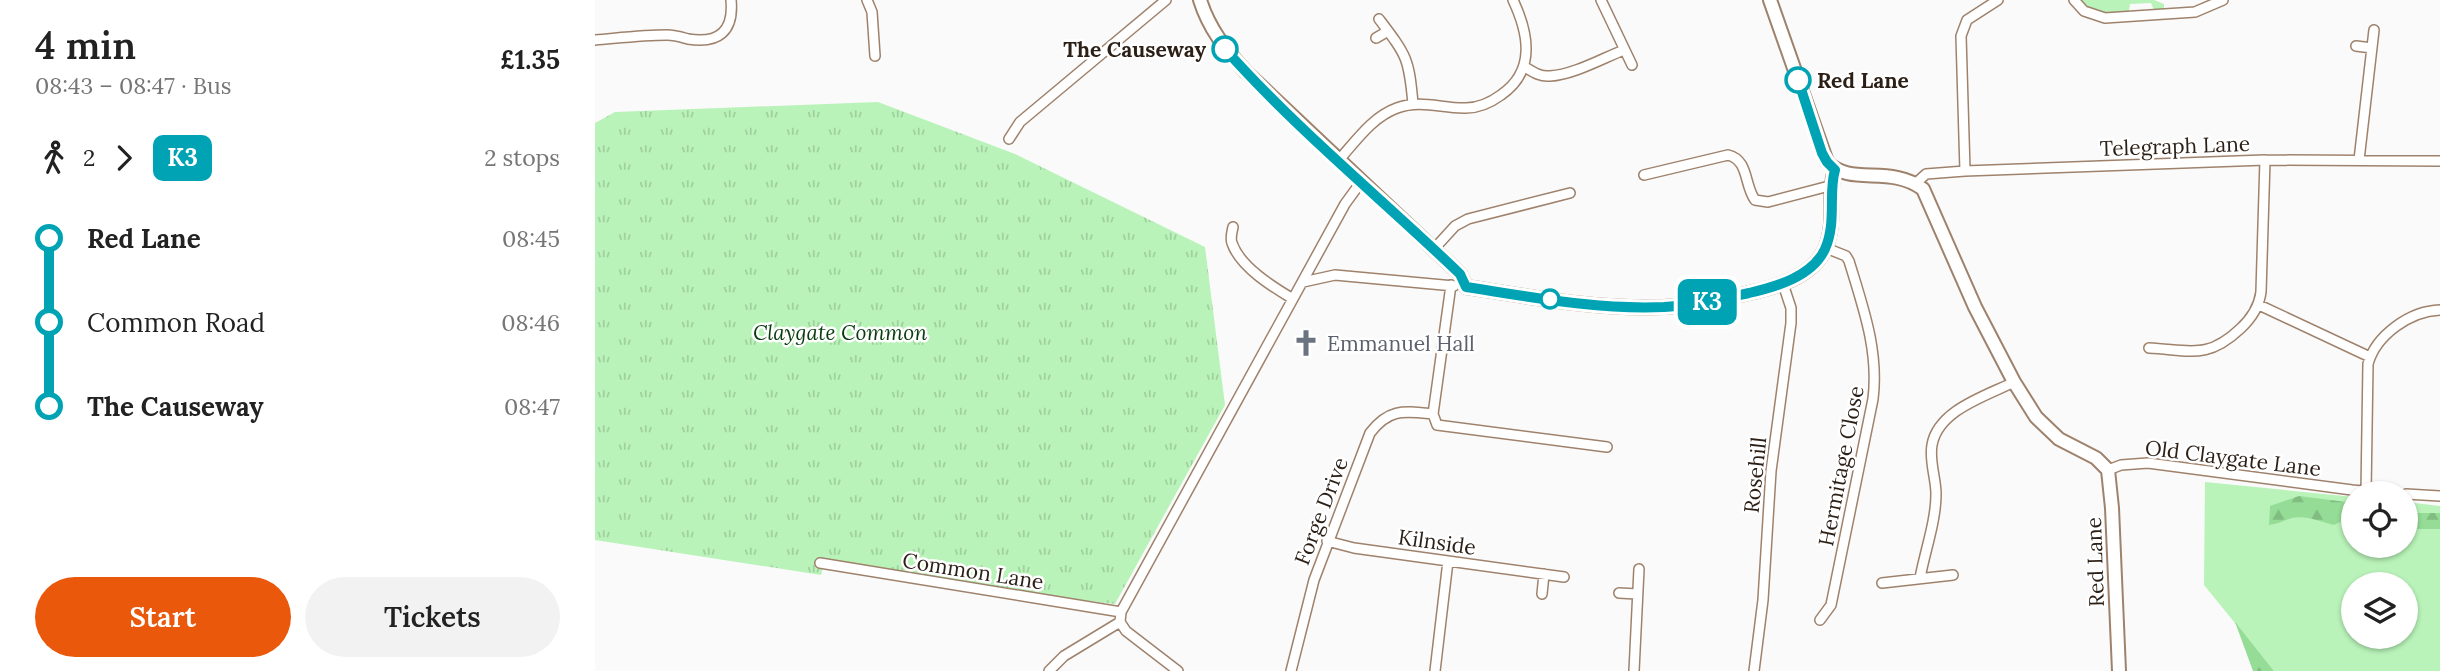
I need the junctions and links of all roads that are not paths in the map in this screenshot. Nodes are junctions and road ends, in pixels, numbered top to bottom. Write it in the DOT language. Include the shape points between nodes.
graph roads {
  1 [pos="731,0"];
  2 [pos="867,0"];
  3 [pos="1166,0"];
  4 [pos="1199,0"];
  5 [pos="1513,0"];
  6 [pos="1601,0"];
  7 [pos="1770,0"];
  8 [pos="1998,0"];
  9 [pos="2074,0"];
  10 [pos="2223,0"];
  11 [pos="1379,19"];
  12 [pos="2374,30"];
  13 [pos="1388,31"];
  14 [pos="1376,38"];
  15 [pos="595,40"];
  16 [pos="2356,46"];
  17 [pos="2372,48"];
  18 [pos="1624,50"];
  19 [pos="875,56"];
  20 [pos="1632,65"];
  21 [pos="1525,67"];
  22 [pos="1413,104"];
  23 [pos="1009,139"];
  24 [pos="2265,160"];
  25 [pos="2359,160"];
  26 [pos="1338,161"];
  27 [pos="2440,161"];
  28 [pos="1835,170"];
  29 [pos="1965,171"];
  30 [pos="1644,175"];
  31 [pos="1361,182"];
  32 [pos="1915,184"];
  33 [pos="1833,185"];
  34 [pos="1570,193"];
  35 [pos="1233,227"];
  36 [pos="1826,248"];
  37 [pos="1434,249"];
  38 [pos="1303,282"];
  39 [pos="1783,284"];
  40 [pos="1451,285"];
  41 [pos="1466,287"];
  42 [pos="1293,299"];
  43 [pos="2259,305"];
  44 [pos="2440,310"];
  45 [pos="2149,348"];
  46 [pos="2370,357"];
  47 [pos="2014,382"];
  48 [pos="1433,414"];
  49 [pos="1608,447"];
  50 [pos="2108,470"];
  51 [pos="2366,481"];
  52 [pos="2341,489"];
  53 [pos="2418,495"];
  54 [pos="2440,496"];
  55 [pos="1327,541"];
  56 [pos="1448,561"];
  57 [pos="820,563"];
  58 [pos="1639,569"];
  59 [pos="1544,574"];
  60 [pos="1953,575"];
  61 [pos="1564,577"];
  62 [pos="1920,578"];
  63 [pos="1882,583"];
  64 [pos="1619,593"];
  65 [pos="1542,594"];
  66 [pos="1637,594"];
  67 [pos="1120,617"];
  68 [pos="1820,620"];
  69 [pos="1049,671"];
  70 [pos="1178,671"];
  71 [pos="1291,671"];
  72 [pos="1435,671"];
  73 [pos="1634,671"];
  74 [pos="1754,671"];
  75 [pos="2119,671"];
  1 -- 15 [label="street" via="727,29 714,38 669,35"];
  2 -- 19 [label="street"];
  3 -- 23 [label="street" via="1020,122"];
  4 -- 26 [label="street" via="1225,49"];
  5 -- 21 [label="street" via="1526,33"];
  6 -- 18 [label="street"];
  7 -- 28 [label="street" via="1822,153"];
  8 -- 29 [label="street" via="1967,20 1961,36"];
  9 -- 10 [label="street" via="2084,11 2105,18 2195,12"];
  11 -- 13 [label="street"];
  12 -- 17 [label="street"];
  13 -- 14 [label="street"];
  13 -- 22 [label="street" via="1409,65"];
  16 -- 17 [label="street"];
  17 -- 25 [label="street"];
  18 -- 20 [label="street"];
  18 -- 21 [label="street" via="1549,77"];
  21 -- 22 [label="street" via="1505,93 1475,108"];
  22 -- 26 [label="street" via="1382,115"];
  24 -- 25 [label="street, Telegraph Lane"];
  24 -- 29 [label="street, Telegraph Lane"];
  24 -- 43 [label="street"];
  25 -- 27 [label="street, Telegraph Lane"];
  26 -- 31 [label="street"];
  28 -- 32 [label="street" via="1895,175"];
  28 -- 33 [label="street"];
  29 -- 32 [label="street, Telegraph Lane" via="1926,174"];
  30 -- 33 [label="street" via="1728,155 1741,161 1755,200 1795,197"];
  31 -- 37 [label="street"];
  31 -- 38 [label="street"];
  32 -- 47 [label="street" via="1929,200 1975,307"];
  33 -- 36 [label="street"];
  34 -- 37 [label="street" via="1468,219"];
  35 -- 42 [label="street" via="1231,242 1241,257 1270,285"];
  36 -- 39 [label="street" via="1814,264"];
  36 -- 68 [label="street, Hermitage Close" via="1849,261 1876,365 1831,605"];
  37 -- 41 [label="street" via="1460,274"];
  38 -- 40 [label="street" via="1335,275"];
  38 -- 42 [label="street"];
  39 -- 41 [label="street" via="1719,300 1661,307 1591,304"];
  39 -- 74 [label="street, Rosehill" via="1791,323 1771,471"];
  40 -- 41 [label="street"];
  40 -- 48 [label="street"];
  42 -- 67 [label="street"];
  43 -- 45 [label="street" via="2224,344 2186,352"];
  43 -- 46 [label="street"];
  44 -- 46 [label="street" via="2398,325"];
  46 -- 51 [label="street"];
  47 -- 50 [label="street" via="2046,429"];
  47 -- 62 [label="street" via="1954,412 1937,430 1931,445 1935,506"];
  48 -- 49 [label="street" via="1437,425 1444,427"];
  48 -- 55 [label="street, Forge Drive" via="1398,412 1379,422 1363,447"];
  50 -- 52 [label="street, Old Claygate Lane" via="2148,463"];
  50 -- 75 [label="street, Red Lane"];
  53 -- 54 [label="street"];
  55 -- 56 [label="street, Kilnside"];
  55 -- 71 [label="street, Forge Drive"];
  56 -- 59 [label="street, Kilnside"];
  56 -- 72 [label="street"];
  57 -- 67 [label="street, Common Lane"];
  58 -- 66 [label="street"];
  59 -- 61 [label="street, Kilnside"];
  59 -- 65 [label="street"];
  60 -- 62 [label="street"];
  62 -- 63 [label="street"];
  64 -- 66 [label="street"];
  66 -- 73 [label="street"];
  67 -- 69 [label="street"];
  67 -- 70 [label="street" via="1126,631"];
}
